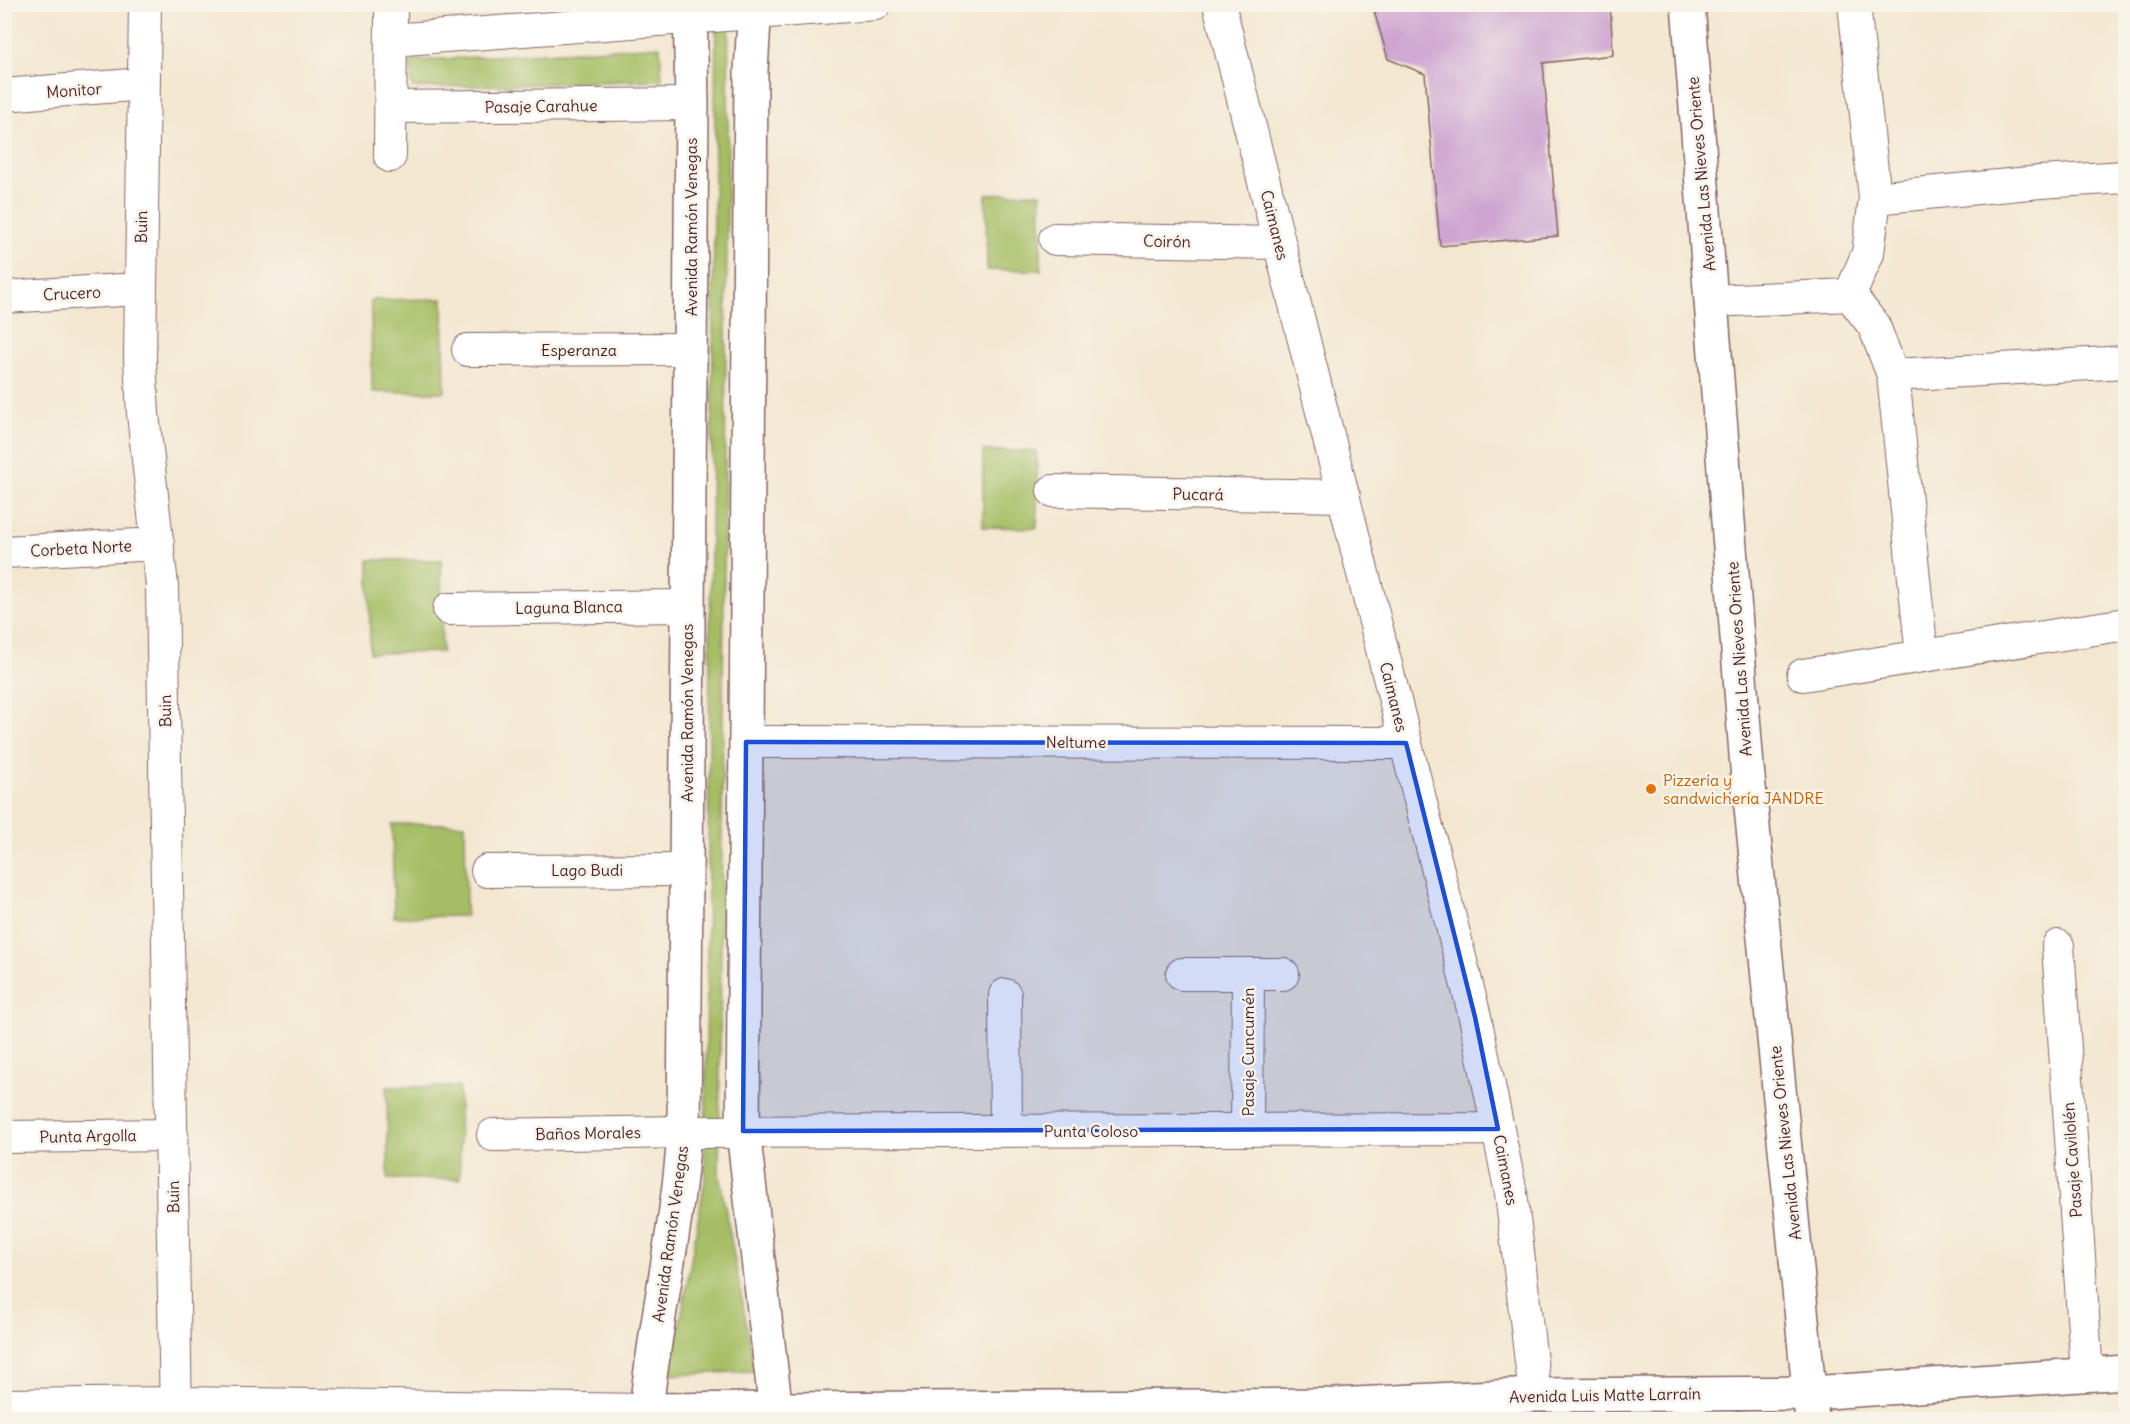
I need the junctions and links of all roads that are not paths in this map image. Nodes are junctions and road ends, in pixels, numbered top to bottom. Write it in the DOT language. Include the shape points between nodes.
graph roads {
  1 [pos="145,4"];
  2 [pos="875,4"];
  3 [pos="1220,4"];
  4 [pos="1688,4"];
  5 [pos="1854,4"];
  6 [pos="391,6"];
  7 [pos="754,9"];
  8 [pos="690,12"];
  9 [pos="391,40"];
  10 [pos="144,84"];
  11 [pos="4,95"];
  12 [pos="692,105"];
  13 [pos="391,107"];
  14 [pos="390,156"];
  15 [pos="2126,177"];
  16 [pos="1875,198"];
  17 [pos="1055,239"];
  18 [pos="1280,243"];
  19 [pos="139,289"];
  20 [pos="1850,295"];
  21 [pos="4,297"];
  22 [pos="1712,301"];
  23 [pos="468,350"];
  24 [pos="690,350"];
  25 [pos="2126,362"];
  26 [pos="1893,375"];
  27 [pos="1053,491"];
  28 [pos="1344,496"];
  29 [pos="158,544"];
  30 [pos="4,552"];
  31 [pos="688,606"];
  32 [pos="449,609"];
  33 [pos="2126,624"];
  34 [pos="1923,656"];
  35 [pos="1803,675"];
  36 [pos="746,741"];
  37 [pos="1406,743"];
  38 [pos="686,870"];
  39 [pos="487,871"];
  40 [pos="2058,946"];
  41 [pos="1182,974"];
  42 [pos="1248,974"];
  43 [pos="1283,974"];
  44 [pos="1005,995"];
  45 [pos="1247,1130"];
  46 [pos="1498,1130"];
  47 [pos="743,1131"];
  48 [pos="1006,1131"];
  49 [pos="684,1132"];
  50 [pos="172,1135"];
  51 [pos="493,1135"];
  52 [pos="4,1137"];
  53 [pos="2126,1372"];
  54 [pos="2087,1375"];
  55 [pos="1535,1395"];
  56 [pos="4,1405"];
  57 [pos="1812,1406"];
  58 [pos="176,1411"];
  59 [pos="1335,1412"];
  60 [pos="776,1414"];
  61 [pos="645,1415"];
  1 -- 10 [label="street, Buin"];
  2 -- 7 [label="street"];
  3 -- 18 [label="street, Caimanes"];
  4 -- 22 [label="street, Avenida Las Nieves Oriente"];
  5 -- 16 [label="street"];
  6 -- 9 [label="street"];
  7 -- 8 [label="street"];
  7 -- 36 [label="street" via="750,83"];
  8 -- 9 [label="street"];
  8 -- 12 [label="street, Avenida Ramón Venegas"];
  9 -- 13 [label="street"];
  10 -- 11 [label="street, Monitor"];
  10 -- 19 [label="street, Buin"];
  12 -- 13 [label="street, Pasaje Carahue"];
  12 -- 24 [label="street, Avenida Ramón Venegas"];
  13 -- 14 [label="street"];
  15 -- 16 [label="street"];
  16 -- 20 [label="street" via="1868,253"];
  17 -- 18 [label="street, Coirón"];
  18 -- 28 [label="street, Caimanes"];
  19 -- 21 [label="street, Crucero"];
  19 -- 29 [label="street, Buin" via="143,414"];
  20 -- 22 [label="street"];
  20 -- 26 [label="street" via="1874,326"];
  22 -- 57 [label="street, Avenida Las Nieves Oriente" via="1747,767"];
  23 -- 24 [label="street, Esperanza"];
  24 -- 31 [label="street, Avenida Ramón Venegas"];
  25 -- 26 [label="street"];
  26 -- 34 [label="street"];
  27 -- 28 [label="street, Pucará"];
  28 -- 37 [label="street, Caimanes"];
  29 -- 30 [label="street, Corbeta Norte"];
  29 -- 50 [label="street, Buin"];
  31 -- 32 [label="street, Laguna Blanca"];
  31 -- 38 [label="street, Avenida Ramón Venegas"];
  33 -- 34 [label="street"];
  34 -- 35 [label="street"];
  36 -- 37 [label="street, Neltume"];
  36 -- 47 [label="street"];
  37 -- 46 [label="street, Caimanes" via="1475,1017"];
  38 -- 39 [label="street, Lago Budi"];
  38 -- 49 [label="street, Avenida Ramón Venegas"];
  40 -- 54 [label="street, Pasaje Cavilolén"];
  41 -- 42 [label="street, Pasaje Cuncumén"];
  42 -- 43 [label="street, Pasaje Cuncumén"];
  42 -- 45 [label="street, Pasaje Cuncumén"];
  44 -- 48 [label="street"];
  45 -- 46 [label="street, Punta Coloso"];
  45 -- 48 [label="street, Punta Coloso"];
  46 -- 55 [label="street, Caimanes" via="1520,1255"];
  47 -- 48 [label="street, Punta Coloso"];
  47 -- 49 [label="street, Punta Coloso"];
  47 -- 60 [label="street"];
  49 -- 51 [label="street, Baños Morales"];
  49 -- 61 [label="street, Avenida Ramón Venegas" via="676,1213"];
  50 -- 52 [label="street, Punta Argolla"];
  50 -- 58 [label="street, Buin"];
  53 -- 54 [label="street, Avenida Luis Matte Larraín"];
  54 -- 57 [label="street, Avenida Luis Matte Larraín"];
  55 -- 57 [label="street, Avenida Luis Matte Larraín"];
  55 -- 59 [label="street, Avenida Luis Matte Larraín"];
  56 -- 58 [label="street, Avenida Luis Matte Larraín"];
  58 -- 61 [label="street, Avenida Luis Matte Larraín"];
  59 -- 60 [label="street, Avenida Luis Matte Larraín"];
  60 -- 61 [label="street, Avenida Luis Matte Larraín"];
}
